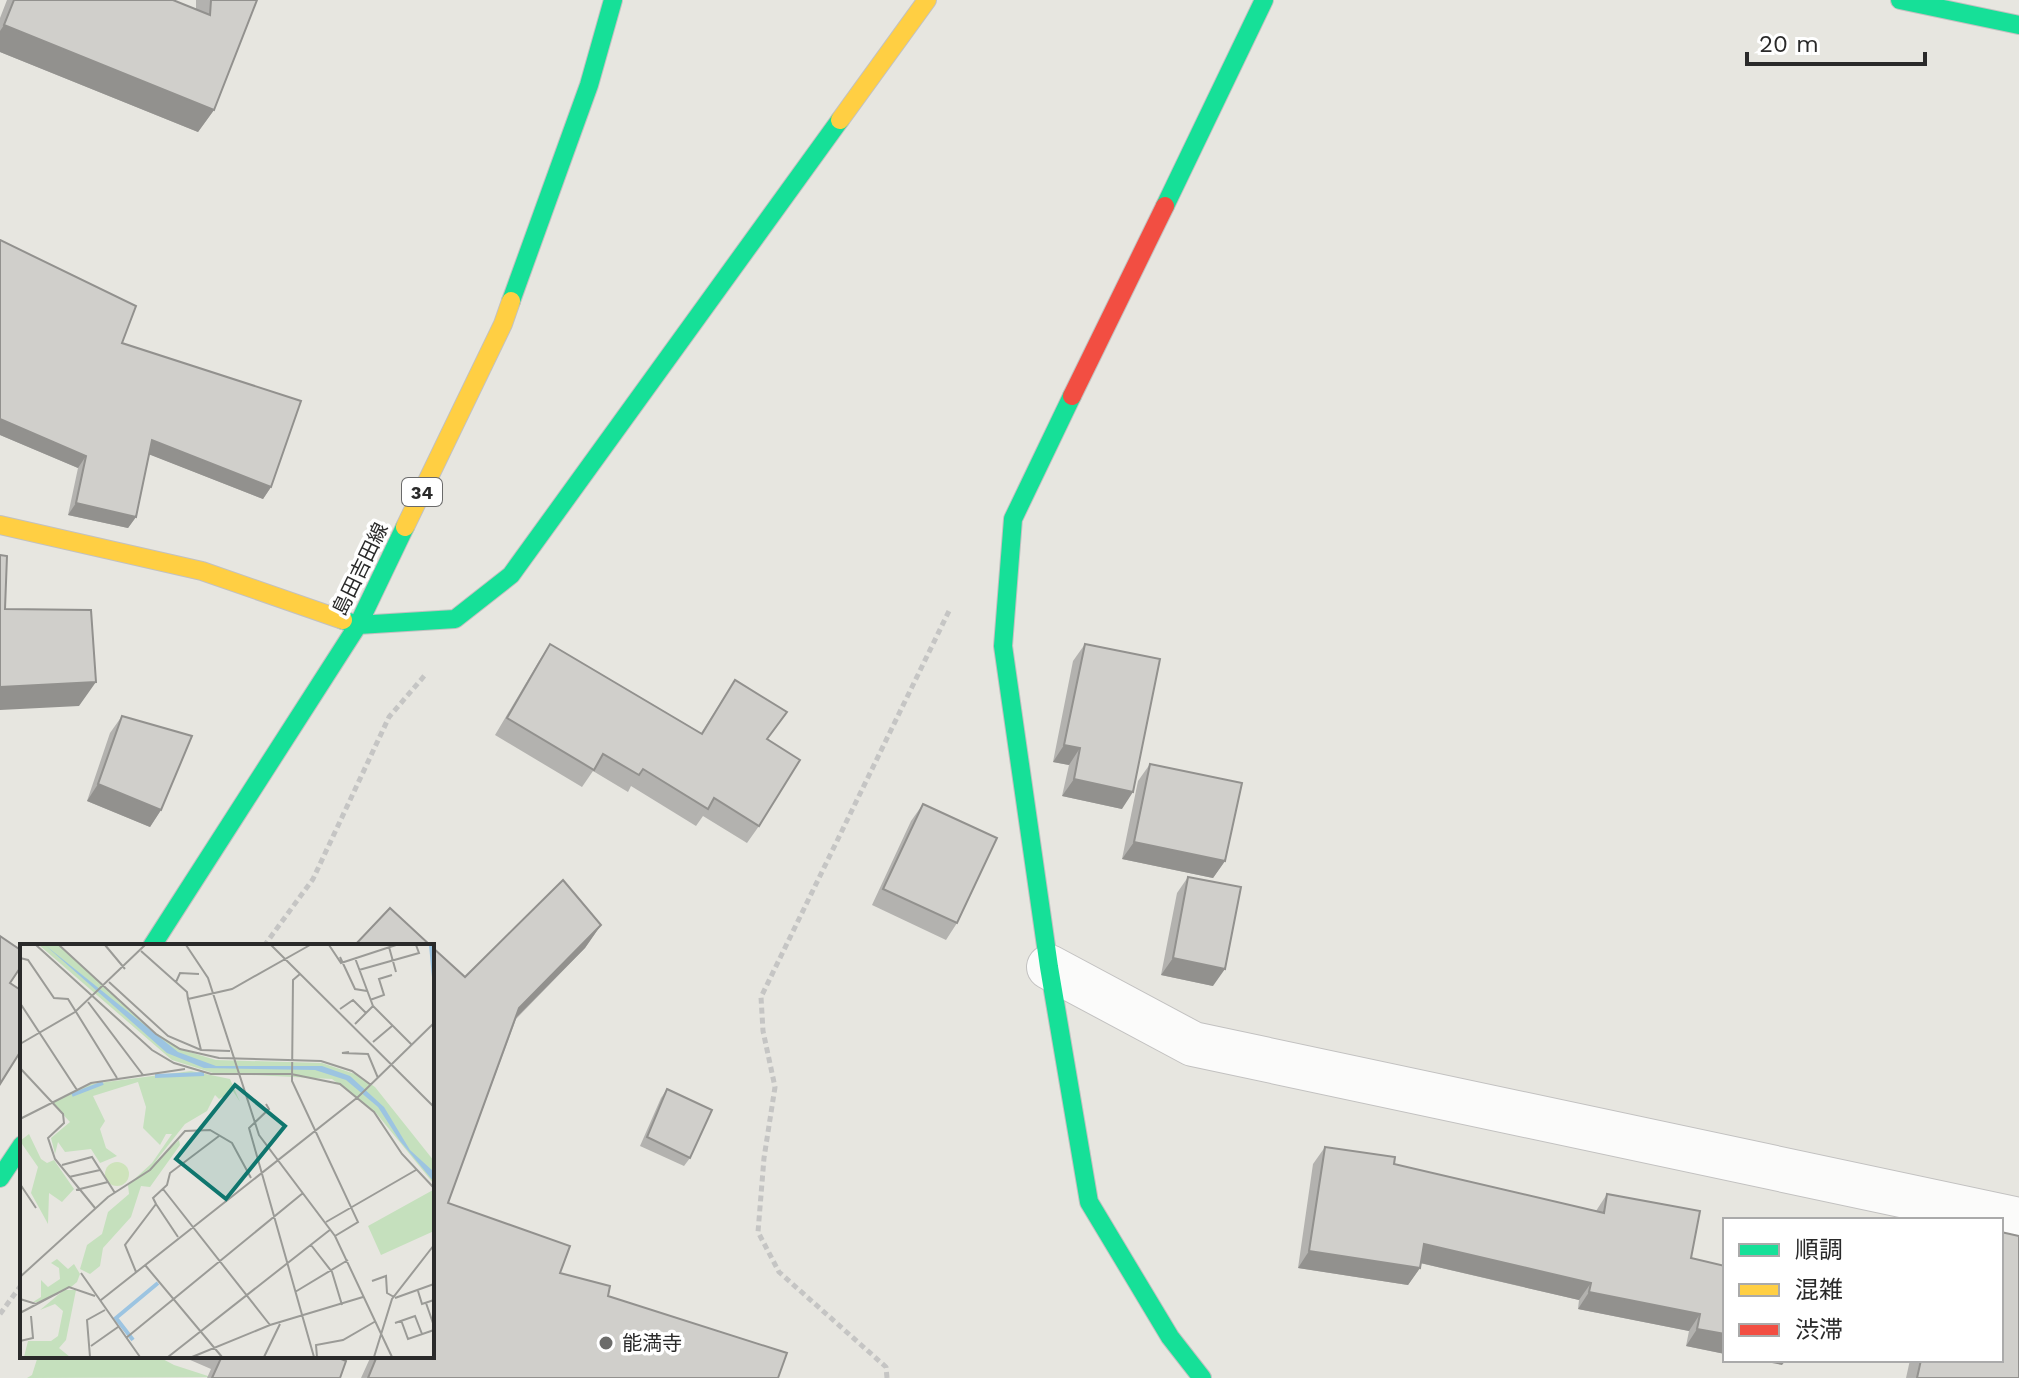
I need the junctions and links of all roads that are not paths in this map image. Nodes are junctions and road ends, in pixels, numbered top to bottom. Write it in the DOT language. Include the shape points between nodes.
graph roads {
  1 [pos="613,0"];
  2 [pos="927,0"];
  3 [pos="1264,0"];
  4 [pos="1900,0"];
  5 [pos="2019,25"];
  6 [pos="0,525"];
  7 [pos="358,625"];
  8 [pos="153,944"];
  9 [pos="1049,967"];
  10 [pos="20,1148"];
  11 [pos="0,1178"];
  12 [pos="2019,1220"];
  13 [pos="1202,1378"];
  1 -- 7 [label="street, 島田吉田線 / 34" via="589,85 503,324"];
  2 -- 7 [label="street" via="511,575 455,619"];
  3 -- 9 [label="street" via="1013,519 1003,646"];
  4 -- 5 [label="street"];
  6 -- 7 [label="street" via="202,571"];
  7 -- 8 [label="street, 島田吉田線 / 34"];
  9 -- 12 [label="street" via="1193,1044"];
  9 -- 13 [label="street" via="1089,1202 1170,1337"];
  10 -- 11 [label="street"];
}
